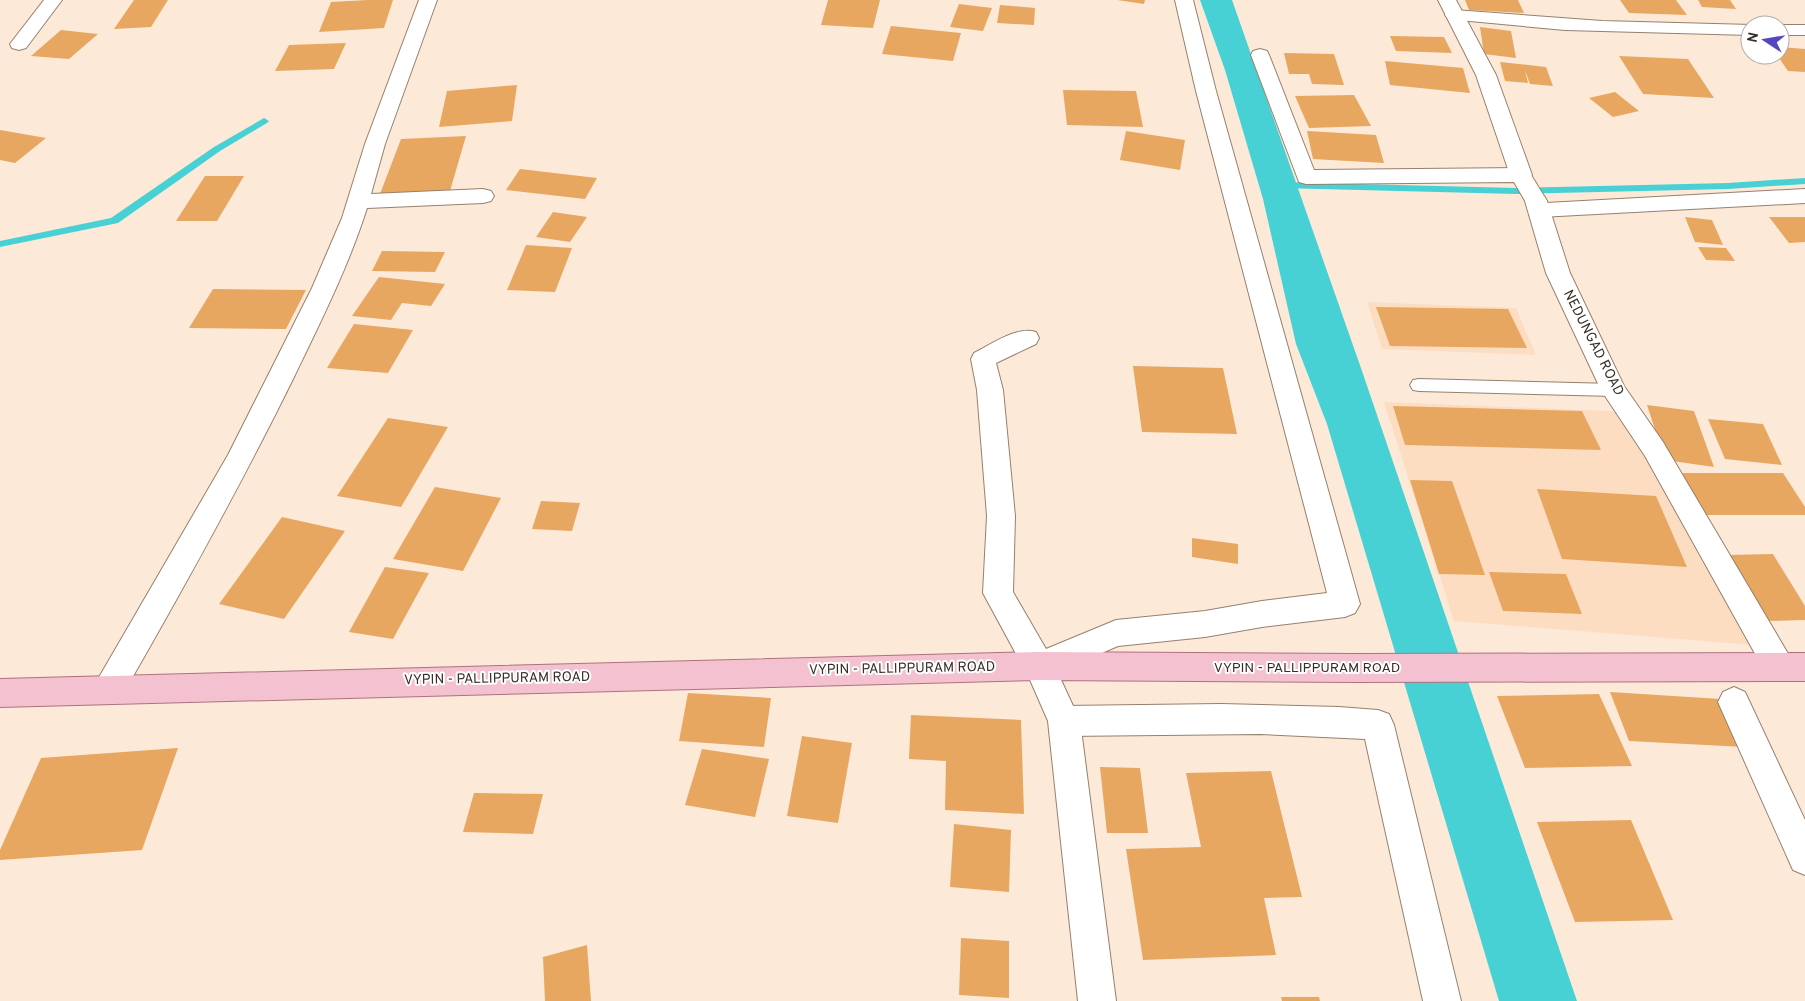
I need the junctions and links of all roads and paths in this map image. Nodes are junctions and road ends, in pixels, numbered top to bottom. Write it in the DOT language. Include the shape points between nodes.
graph roads {
  1 [pos="53,0"];
  2 [pos="428,0"];
  3 [pos="1184,0"];
  4 [pos="1451,7"];
  5 [pos="1740,30"];
  6 [pos="1790,30"];
  7 [pos="1805,30"];
  8 [pos="19,44"];
  9 [pos="1260,55"];
  10 [pos="1521,175"];
  11 [pos="483,196"];
  12 [pos="1805,196"];
  13 [pos="358,201"];
  14 [pos="1538,206"];
  15 [pos="1027,338"];
  16 [pos="1419,385"];
  17 [pos="1614,390"];
  18 [pos="1039,666"];
  19 [pos="1792,667"];
  20 [pos="109,689"];
  21 [pos="0,693"];
  22 [pos="1734,702"];
  23 [pos="1064,721"];
  24 [pos="1805,858"];
  25 [pos="1097,1001"];
  26 [pos="1442,1001"];
  1 -- 8 [label="street"];
  2 -- 13 [label="street" via="374,145"];
  3 -- 18 [label="street" via="1208,101 1345,604 1116,633"];
  4 -- 5 [label="street" via="1513,22"];
  4 -- 10 [label="street, NEDUNGAD ROAD" via="1486,76"];
  6 -- 7 [label="street"];
  9 -- 10 [label="street" via="1306,177"];
  10 -- 14 [label="street, NEDUNGAD ROAD"];
  11 -- 13 [label="street"];
  12 -- 14 [label="street"];
  13 -- 20 [label="street" via="350,227 245,451"];
  14 -- 17 [label="street, NEDUNGAD ROAD" via="1558,273"];
  15 -- 18 [label="street" via="982,359 990,390 1001,516 998,593"];
  16 -- 17 [label="lane"];
  17 -- 19 [label="street, NEDUNGAD ROAD"];
  18 -- 19 [label="main road, VYPIN - PALLIPPURAM ROAD"];
  18 -- 20 [label="main road, VYPIN - PALLIPPURAM ROAD"];
  18 -- 23 [label="street"];
  20 -- 21 [label="main road, VYPIN - PALLIPPURAM ROAD"];
  22 -- 24 [label="street"];
  23 -- 25 [label="street"];
  23 -- 26 [label="street" via="1263,719 1331,720 1378,725"];
}
